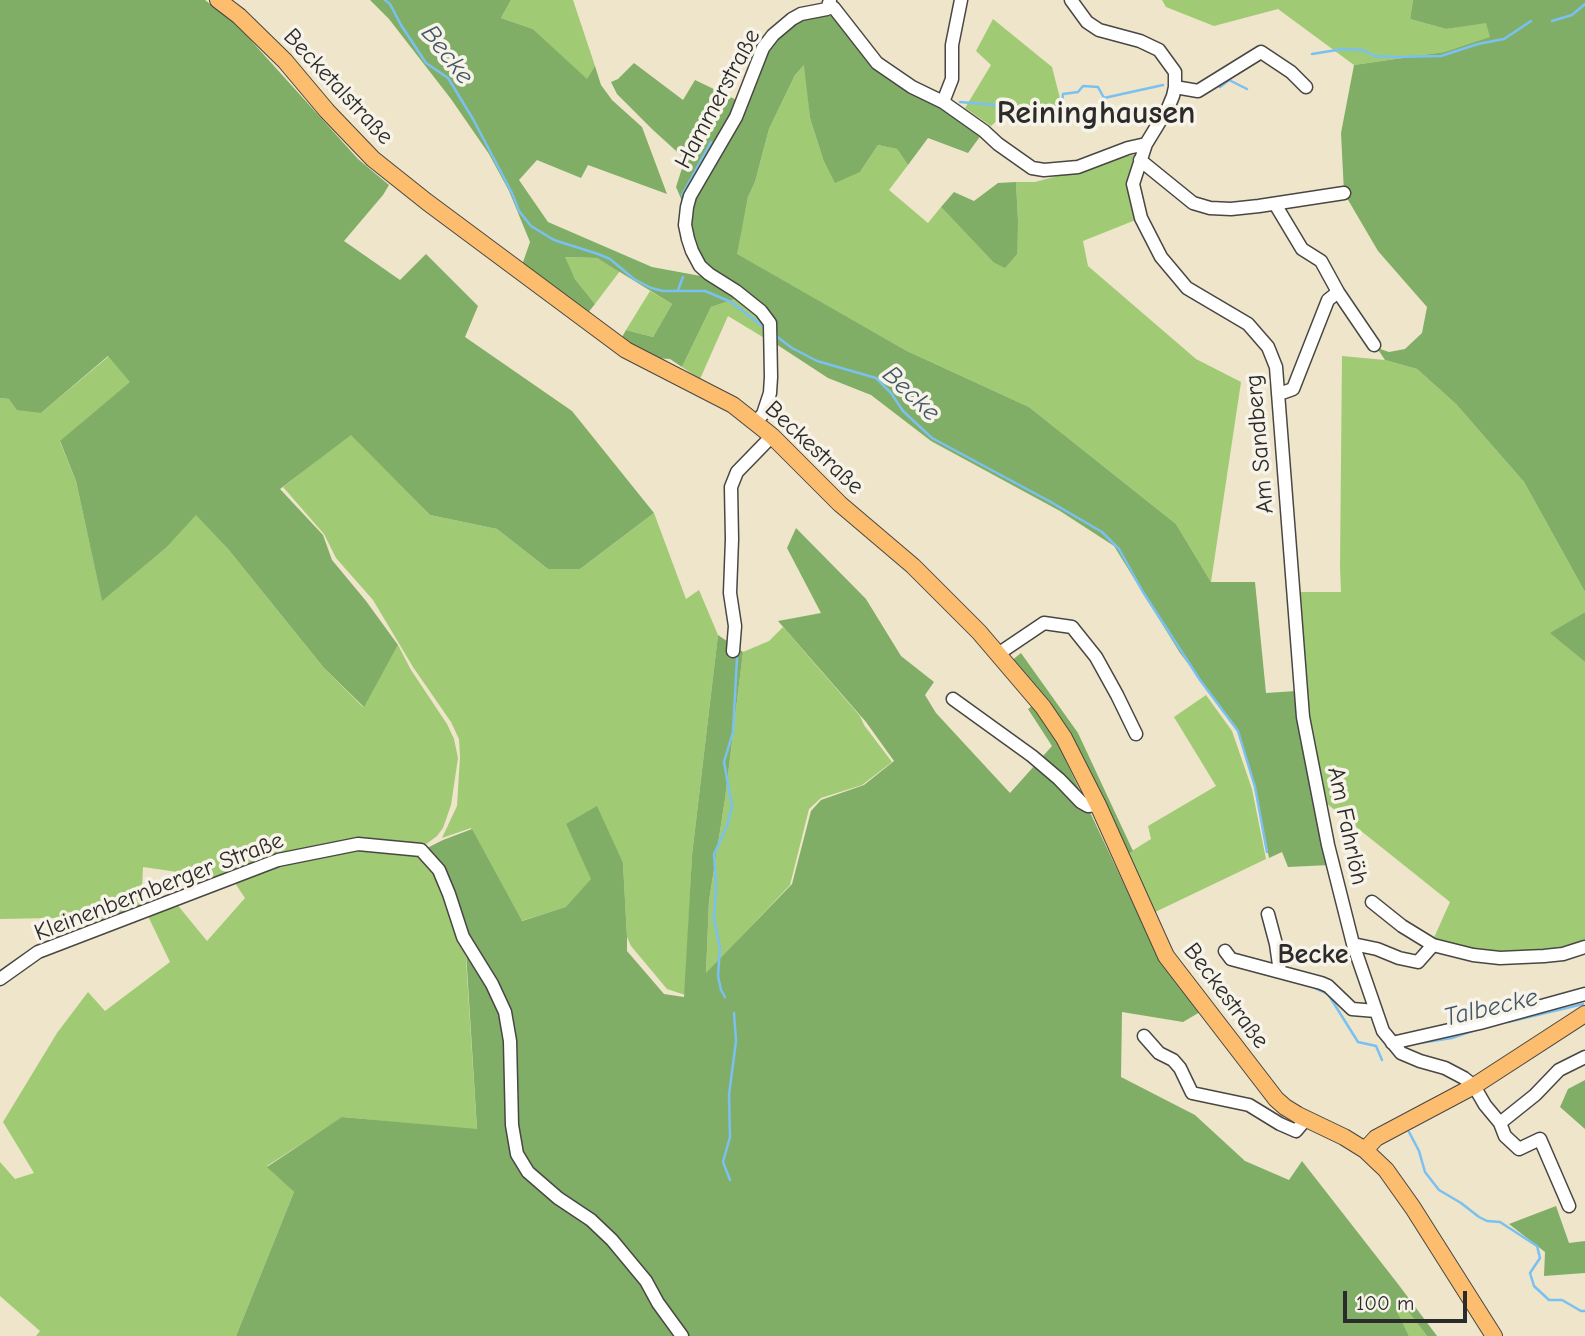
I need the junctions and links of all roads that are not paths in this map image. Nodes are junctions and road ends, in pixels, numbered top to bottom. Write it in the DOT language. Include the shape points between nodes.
graph roads {
  1 [pos="218,0"];
  2 [pos="961,0"];
  3 [pos="1071,0"];
  4 [pos="830,2"];
  5 [pos="1175,87"];
  6 [pos="1306,87"];
  7 [pos="943,102"];
  8 [pos="1146,144"];
  9 [pos="1140,160"];
  10 [pos="1344,193"];
  11 [pos="427,202"];
  12 [pos="1275,204"];
  13 [pos="1338,292"];
  14 [pos="1374,345"];
  15 [pos="1279,394"];
  16 [pos="755,423"];
  17 [pos="772,436"];
  18 [pos="733,650"];
  19 [pos="998,654"];
  20 [pos="953,699"];
  21 [pos="1303,717"];
  22 [pos="1136,734"];
  23 [pos="1098,805"];
  24 [pos="1372,902"];
  25 [pos="1268,914"];
  26 [pos="1353,944"];
  27 [pos="1433,944"];
  28 [pos="1585,947"];
  29 [pos="1224,951"];
  30 [pos="1280,972"];
  31 [pos="0,979"];
  32 [pos="1585,994"];
  33 [pos="1376,1011"];
  34 [pos="1585,1014"];
  35 [pos="1144,1036"];
  36 [pos="1392,1043"];
  37 [pos="1585,1057"];
  38 [pos="1474,1086"];
  39 [pos="1306,1119"];
  40 [pos="1500,1122"];
  41 [pos="1365,1150"];
  42 [pos="1569,1206"];
  43 [pos="682,1336"];
  44 [pos="1494,1336"];
  1 -- 11 [label="main road, Becketalstraße" via="285,61 373,159"];
  2 -- 7 [label="street" via="952,45 952,79"];
  3 -- 5 [label="street" via="1099,30 1159,50 1175,72"];
  4 -- 7 [label="street" via="877,63"];
  4 -- 16 [label="street, Hammerstraße" via="827,9 792,19 763,48 736,117 687,206 688,239 701,266 771,323 770,393"];
  5 -- 6 [label="street" via="1198,91 1261,52"];
  5 -- 8 [label="street, Am Sandberg"];
  7 -- 8 [label="street" via="1032,168 1078,167"];
  8 -- 9 [label="street, Am Sandberg"];
  9 -- 12 [label="street" via="1193,202 1210,208"];
  9 -- 15 [label="street, Am Sandberg" via="1133,184 1141,218 1161,257 1187,288 1248,324 1268,347"];
  10 -- 12 [label="street"];
  11 -- 16 [label="main road, Beckestraße" via="626,350 733,405"];
  12 -- 13 [label="street" via="1302,249 1321,261"];
  13 -- 14 [label="street"];
  13 -- 15 [label="street" via="1328,300 1293,389"];
  15 -- 21 [label="street, Am Sandberg"];
  16 -- 17 [label="main road, Beckestraße"];
  17 -- 18 [label="street" via="737,472 731,487"];
  17 -- 19 [label="main road, Beckestraße" via="840,504 913,566"];
  19 -- 22 [label="street" via="1044,623 1072,626 1096,657"];
  19 -- 23 [label="main road, Beckestraße" via="1050,718"];
  20 -- 23 [label="street" via="1032,756 1081,802"];
  21 -- 26 [label="street, Am Fahrlöh"];
  23 -- 39 [label="main road, Beckestraße" via="1166,956 1276,1099"];
  24 -- 27 [label="street, Am Fahrlöh"];
  25 -- 30 [label="street"];
  26 -- 27 [label="street" via="1418,962"];
  26 -- 33 [label="street, Am Fahrlöh"];
  27 -- 28 [label="street, Am Fahrlöh" via="1500,958 1563,954"];
  29 -- 30 [label="street" via="1231,959"];
  30 -- 33 [label="street" via="1328,986 1352,1009"];
  31 -- 43 [label="street, Kleinenbernberger Straße" via="38,952 278,860 358,844 421,850 439,870 463,937 505,1012 517,1154 528,1172 612,1240"];
  32 -- 36 [label="street"];
  33 -- 36 [label="street, Am Fahrlöh"];
  34 -- 38 [label="main road"];
  35 -- 39 [label="street" via="1180,1068 1192,1093 1249,1105 1296,1131"];
  36 -- 38 [label="street" via="1410,1058 1445,1068"];
  37 -- 40 [label="street" via="1559,1069"];
  38 -- 40 [label="street"];
  38 -- 41 [label="main road" via="1376,1138"];
  39 -- 41 [label="main road"];
  40 -- 42 [label="street" via="1505,1136 1519,1149 1540,1139"];
  41 -- 44 [label="main road" via="1386,1170"];
}
